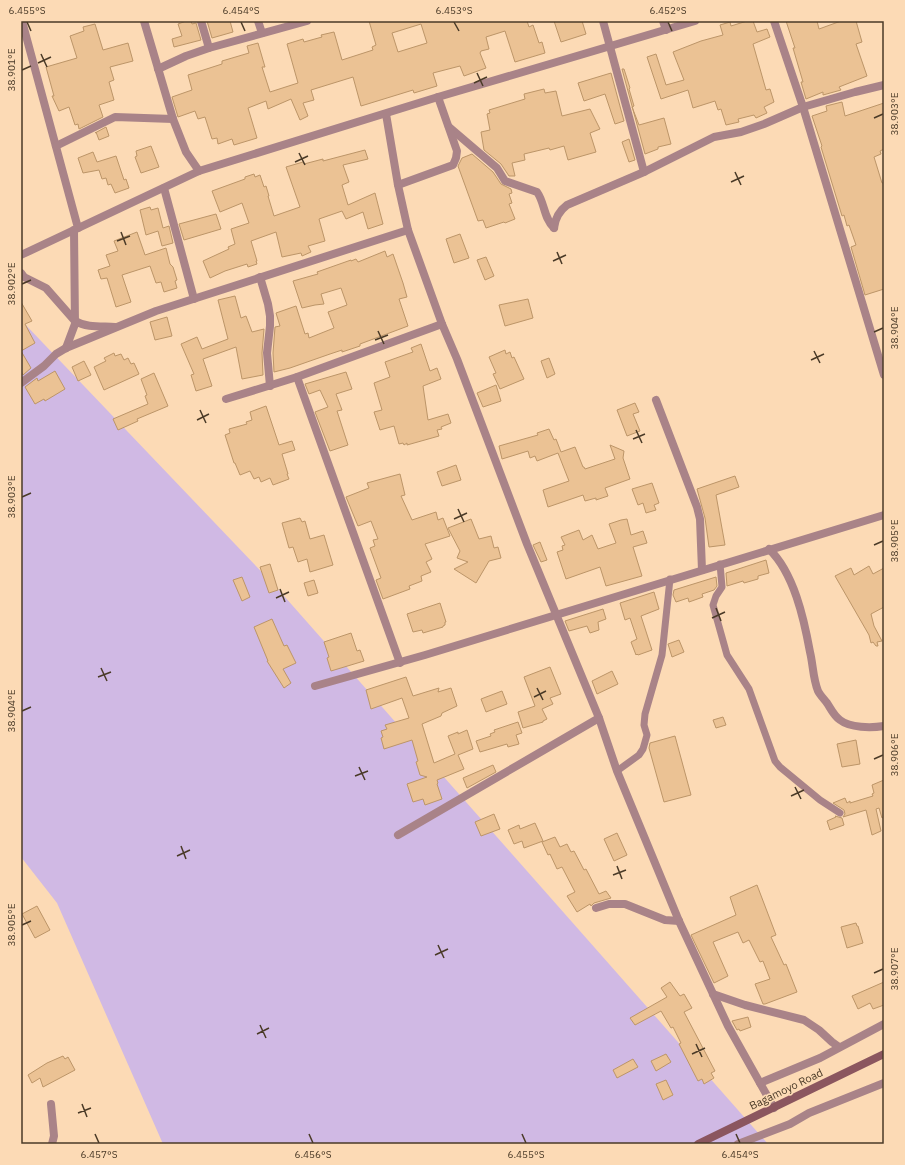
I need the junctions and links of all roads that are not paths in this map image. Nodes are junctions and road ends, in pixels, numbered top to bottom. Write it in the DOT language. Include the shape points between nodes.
graph roads {
  1 [pos="22,21"];
  2 [pos="144,21"];
  3 [pos="201,21"];
  4 [pos="258,21"];
  5 [pos="307,21"];
  6 [pos="603,21"];
  7 [pos="663,21"];
  8 [pos="695,21"];
  9 [pos="774,21"];
  10 [pos="666,30"];
  11 [pos="262,33"];
  12 [pos="610,46"];
  13 [pos="209,48"];
  14 [pos="158,69"];
  15 [pos="884,86"];
  16 [pos="438,97"];
  17 [pos="803,107"];
  18 [pos="386,114"];
  19 [pos="173,119"];
  20 [pos="448,127"];
  21 [pos="56,146"];
  22 [pos="199,171"];
  23 [pos="644,172"];
  24 [pos="398,185"];
  25 [pos="164,188"];
  26 [pos="76,229"];
  27 [pos="408,230"];
  28 [pos="21,255"];
  29 [pos="21,273"];
  30 [pos="260,277"];
  31 [pos="194,299"];
  32 [pos="75,321"];
  33 [pos="442,324"];
  34 [pos="119,327"];
  35 [pos="66,348"];
  36 [pos="884,375"];
  37 [pos="297,377"];
  38 [pos="21,383"];
  39 [pos="270,386"];
  40 [pos="226,399"];
  41 [pos="656,400"];
  42 [pos="884,514"];
  43 [pos="769,549"];
  44 [pos="720,564"];
  45 [pos="702,570"];
  46 [pos="670,579"];
  47 [pos="557,615"];
  48 [pos="400,663"];
  49 [pos="315,686"];
  50 [pos="599,718"];
  51 [pos="884,726"];
  52 [pos="616,771"];
  53 [pos="840,813"];
  54 [pos="398,835"];
  55 [pos="596,908"];
  56 [pos="679,921"];
  57 [pos="713,994"];
  58 [pos="884,1024"];
  59 [pos="839,1047"];
  60 [pos="884,1054"];
  61 [pos="760,1083"];
  62 [pos="884,1083"];
  63 [pos="51,1104"];
  64 [pos="774,1108"];
  65 [pos="52,1144"];
  66 [pos="698,1144"];
  67 [pos="738,1144"];
  1 -- 21 [label="street"];
  2 -- 14 [label="street"];
  3 -- 13 [label="street"];
  4 -- 11 [label="street"];
  5 -- 11 [label="street"];
  6 -- 12 [label="street"];
  7 -- 10 [label="street"];
  8 -- 10 [label="street"];
  9 -- 17 [label="street"];
  10 -- 12 [label="street"];
  11 -- 13 [label="street"];
  12 -- 16 [label="street"];
  12 -- 23 [label="street"];
  13 -- 14 [label="street"];
  14 -- 19 [label="street"];
  15 -- 17 [label="street"];
  16 -- 18 [label="street"];
  16 -- 20 [label="street"];
  17 -- 23 [label="street" via="764,124 714,138"];
  17 -- 36 [label="street"];
  18 -- 22 [label="street"];
  18 -- 24 [label="street"];
  19 -- 21 [label="street" via="115,117"];
  19 -- 22 [label="street" via="186,152"];
  20 -- 23 [label="street" via="497,168 505,181 536,192 546,219 554,228 556,218 567,205"];
  20 -- 24 [label="street" via="457,151 453,165"];
  21 -- 26 [label="street"];
  22 -- 25 [label="street"];
  24 -- 27 [label="street"];
  25 -- 26 [label="street"];
  25 -- 31 [label="street"];
  26 -- 28 [label="street"];
  26 -- 32 [label="street"];
  27 -- 30 [label="street"];
  27 -- 33 [label="street"];
  29 -- 32 [label="street" via="46,288"];
  30 -- 31 [label="street"];
  30 -- 39 [label="street" via="270,316 267,353"];
  31 -- 34 [label="street" via="156,311"];
  32 -- 34 [label="street" via="88,326"];
  32 -- 35 [label="street"];
  33 -- 37 [label="street"];
  33 -- 47 [label="street"];
  34 -- 35 [label="street"];
  35 -- 38 [label="street"];
  37 -- 39 [label="street"];
  37 -- 48 [label="street"];
  39 -- 40 [label="street"];
  41 -- 45 [label="street" via="697,507 700,519"];
  42 -- 43 [label="street"];
  43 -- 44 [label="street"];
  43 -- 51 [label="street" via="779,559 792,586 806,632 817,687 832,713 841,721 852,725"];
  44 -- 45 [label="street"];
  44 -- 53 [label="lane" via="722,587 713,605 727,655 749,689 775,760 820,800"];
  45 -- 46 [label="street"];
  46 -- 47 [label="street"];
  46 -- 52 [label="lane" via="662,655 645,714 644,725 647,735 644,749"];
  47 -- 48 [label="street"];
  47 -- 50 [label="street"];
  48 -- 49 [label="street"];
  50 -- 52 [label="street"];
  50 -- 54 [label="street"];
  52 -- 56 [label="street"];
  55 -- 56 [label="street" via="609,904 625,904 665,920"];
  56 -- 57 [label="street"];
  57 -- 59 [label="street" via="804,1020"];
  57 -- 61 [label="street"];
  58 -- 59 [label="street"];
  59 -- 61 [label="street" via="820,1058"];
  60 -- 64 [label="main road, Bagamoyo Road"];
  61 -- 64 [label="street"];
  62 -- 67 [label="street"];
  63 -- 65 [label="street" via="54,1136"];
  64 -- 66 [label="main road, Bagamoyo Road"];
}
